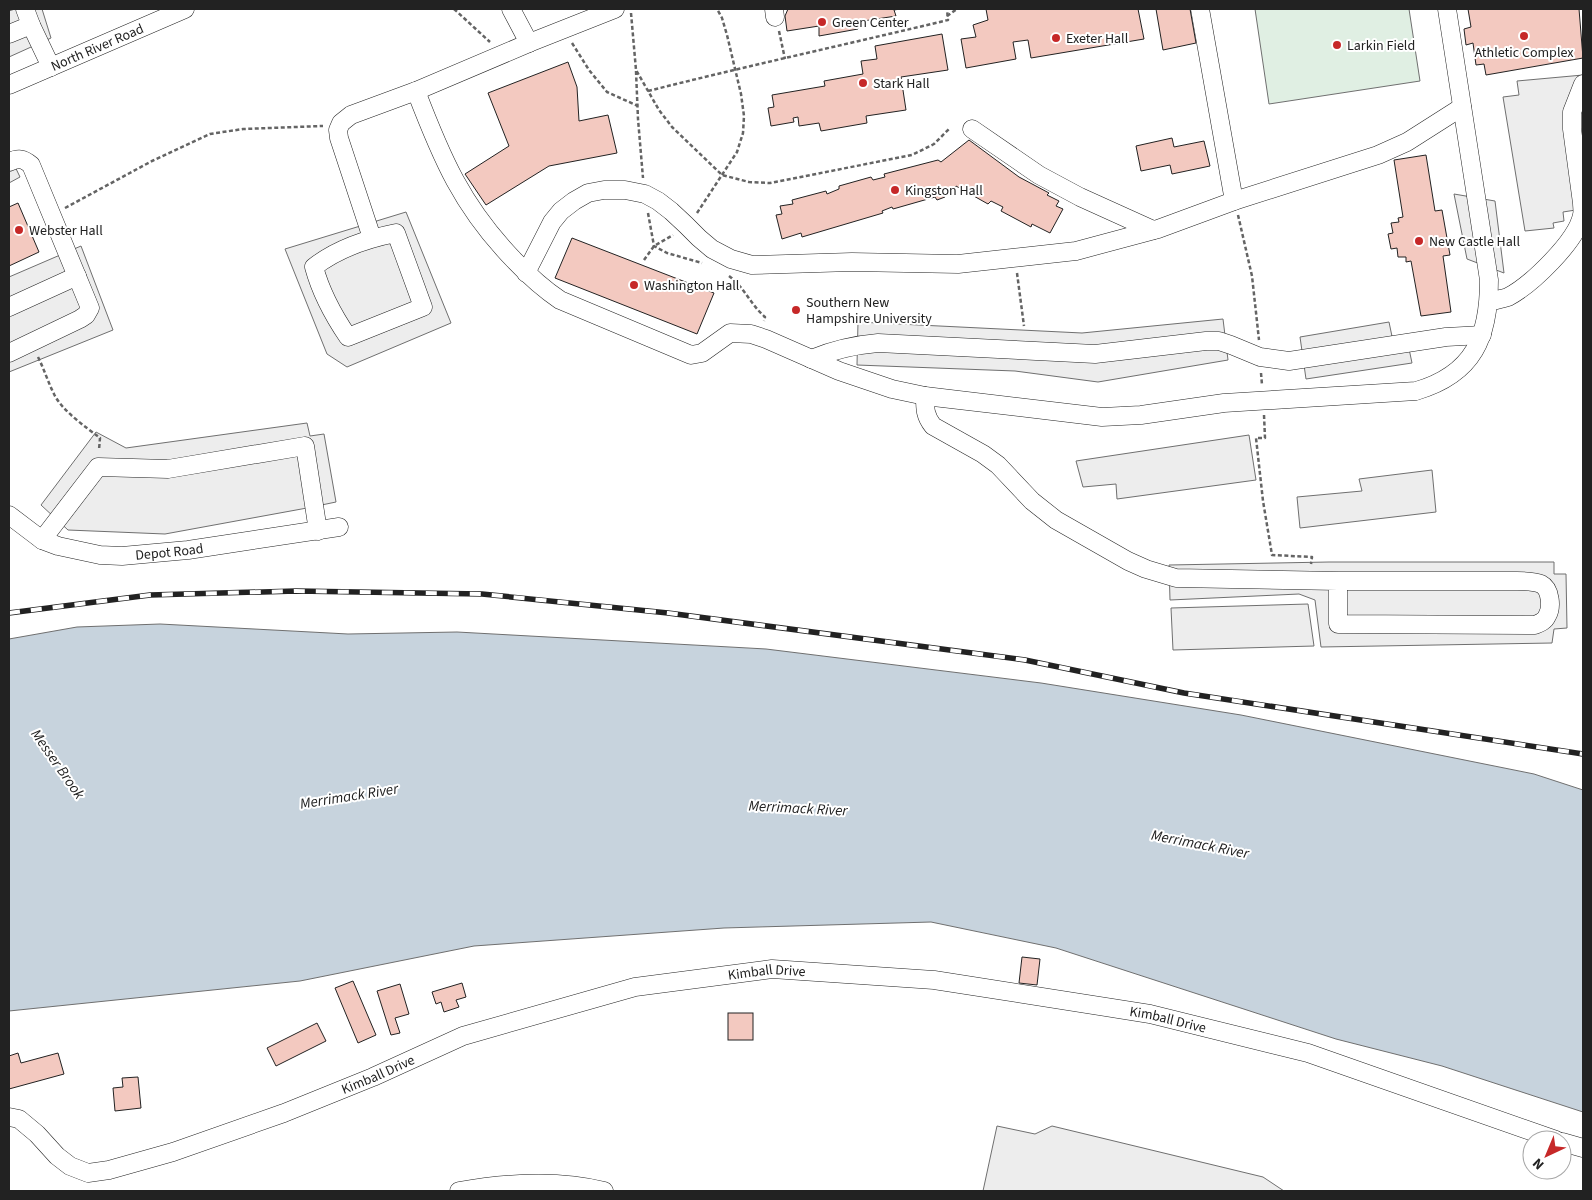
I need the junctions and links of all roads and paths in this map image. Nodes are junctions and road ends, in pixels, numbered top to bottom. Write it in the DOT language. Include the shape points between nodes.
graph roads {
  1 [pos="185,9"];
  2 [pos="454,9"];
  3 [pos="511,9"];
  4 [pos="615,9"];
  5 [pos="631,9"];
  6 [pos="717,9"];
  7 [pos="947,9"];
  8 [pos="957,9"];
  9 [pos="1200,9"];
  10 [pos="1448,9"];
  11 [pos="774,13"];
  12 [pos="947,16"];
  13 [pos="28,17"];
  14 [pos="9,34"];
  15 [pos="570,40"];
  16 [pos="491,42"];
  17 [pos="529,43"];
  18 [pos="785,59"];
  19 [pos="51,67"];
  20 [pos="734,69"];
  21 [pos="636,70"];
  22 [pos="1583,84"];
  23 [pos="9,85"];
  24 [pos="416,91"];
  25 [pos="648,91"];
  26 [pos="638,106"];
  27 [pos="1462,107"];
  28 [pos="949,129"];
  29 [pos="972,129"];
  30 [pos="338,130"];
  31 [pos="9,162"];
  32 [pos="722,175"];
  33 [pos="645,194"];
  34 [pos="1234,202"];
  35 [pos="61,210"];
  36 [pos="686,225"];
  37 [pos="1153,230"];
  38 [pos="372,238"];
  39 [pos="654,246"];
  40 [pos="1015,258"];
  41 [pos="644,260"];
  42 [pos="707,264"];
  43 [pos="526,273"];
  44 [pos="724,274"];
  45 [pos="77,276"];
  46 [pos="1489,302"];
  47 [pos="9,306"];
  48 [pos="1256,306"];
  49 [pos="1024,326"];
  50 [pos="1482,335"];
  51 [pos="757,336"];
  52 [pos="9,353"];
  53 [pos="811,359"];
  54 [pos="44,368"];
  55 [pos="925,396"];
  56 [pos="1264,417"];
  57 [pos="100,438"];
  58 [pos="9,515"];
  59 [pos="340,527"];
  60 [pos="318,531"];
  61 [pos="42,540"];
  62 [pos="1312,560"];
  63 [pos="1338,581"];
  64 [pos="9,1117"];
  65 [pos="1527,1130"];
  66 [pos="594,1190"];
  67 [pos="459,1191"];
  1 -- 19 [label="street, North River Road"];
  2 -- 16 [label="path"];
  3 -- 17 [label="street"];
  4 -- 17 [label="street"];
  5 -- 21 [label="path"];
  6 -- 20 [label="path"];
  7 -- 12 [label="path"];
  8 -- 12 [label="path"];
  9 -- 34 [label="street"];
  10 -- 27 [label="street"];
  11 -- 18 [label="path"];
  12 -- 18 [label="path" via="948,20"];
  13 -- 14 [label="street"];
  13 -- 19 [label="street"];
  15 -- 26 [label="path" via="601,87"];
  17 -- 24 [label="street"];
  18 -- 20 [label="path"];
  19 -- 23 [label="street, North River Road"];
  20 -- 25 [label="path"];
  20 -- 32 [label="path" via="743,109 743,133 737,152"];
  21 -- 25 [label="path"];
  21 -- 26 [label="path"];
  22 -- 46 [label="street" via="1572,112 1582,203 1579,224 1563,249 1529,282 1506,297"];
  24 -- 30 [label="street" via="351,115"];
  24 -- 43 [label="street" via="437,145 472,211"];
  25 -- 32 [label="path" via="672,127"];
  26 -- 33 [label="path"];
  27 -- 34 [label="street" via="1407,142 1378,155"];
  27 -- 46 [label="street" via="1489,280"];
  28 -- 32 [label="path" via="934,144 912,155 770,183"];
  29 -- 37 [label="street" via="1039,175"];
  30 -- 35 [label="path" via="319,125 210,134"];
  30 -- 38 [label="street"];
  31 -- 45 [label="street" via="18,158 30,165"];
  32 -- 36 [label="path"];
  33 -- 36 [label="street"];
  33 -- 39 [label="path"];
  33 -- 43 [label="street" via="604,190 574,200 552,222"];
  34 -- 37 [label="street"];
  34 -- 48 [label="path"];
  36 -- 39 [label="path"];
  36 -- 40 [label="street" via="712,249 731,259 752,264 958,264"];
  37 -- 40 [label="street" via="1076,251"];
  38 -- 38 [label="street" via="396,233 423,306 348,337 334,316 314,267 328,256"];
  39 -- 41 [label="path"];
  39 -- 42 [label="path"];
  40 -- 49 [label="path"];
  43 -- 51 [label="street" via="560,300 691,355 702,353 730,334 738,332"];
  44 -- 51 [label="path" via="738,284 765,317"];
  45 -- 47 [label="street"];
  45 -- 52 [label="street" via="90,308 86,315"];
  46 -- 50 [label="street"];
  50 -- 53 [label="street" via="1461,335 1289,361 1260,357 1219,341 1095,354 878,343 829,351"];
  50 -- 55 [label="street" via="1471,356 1443,381 1401,393 1224,403 1102,418"];
  51 -- 53 [label="street"];
  53 -- 55 [label="street" via="866,381"];
  54 -- 57 [label="path" via="59,402"];
  55 -- 63 [label="street" via="925,412 933,426 998,465 1042,511 1146,569 1176,578"];
  56 -- 62 [label="path" via="1265,438 1256,438 1272,555 1312,557"];
  58 -- 61 [label="street, Depot Road"];
  59 -- 60 [label="street, Depot Road"];
  60 -- 61 [label="street, Depot Road" via="122,556 78,551"];
  60 -- 61 [label="street" via="305,446 168,469 98,467"];
  63 -- 63 [label="street" via="1533,582 1545,587 1550,605 1548,615 1535,625 1338,624"];
  64 -- 65 [label="street, Kimball Drive" via="19,1119 70,1166 88,1172 109,1170 173,1152 284,1112 373,1077 463,1036 636,987 772,969 934,980 1150,1014 1308,1053"];
  66 -- 67 [label="street" via="550,1184 514,1184"];
}
